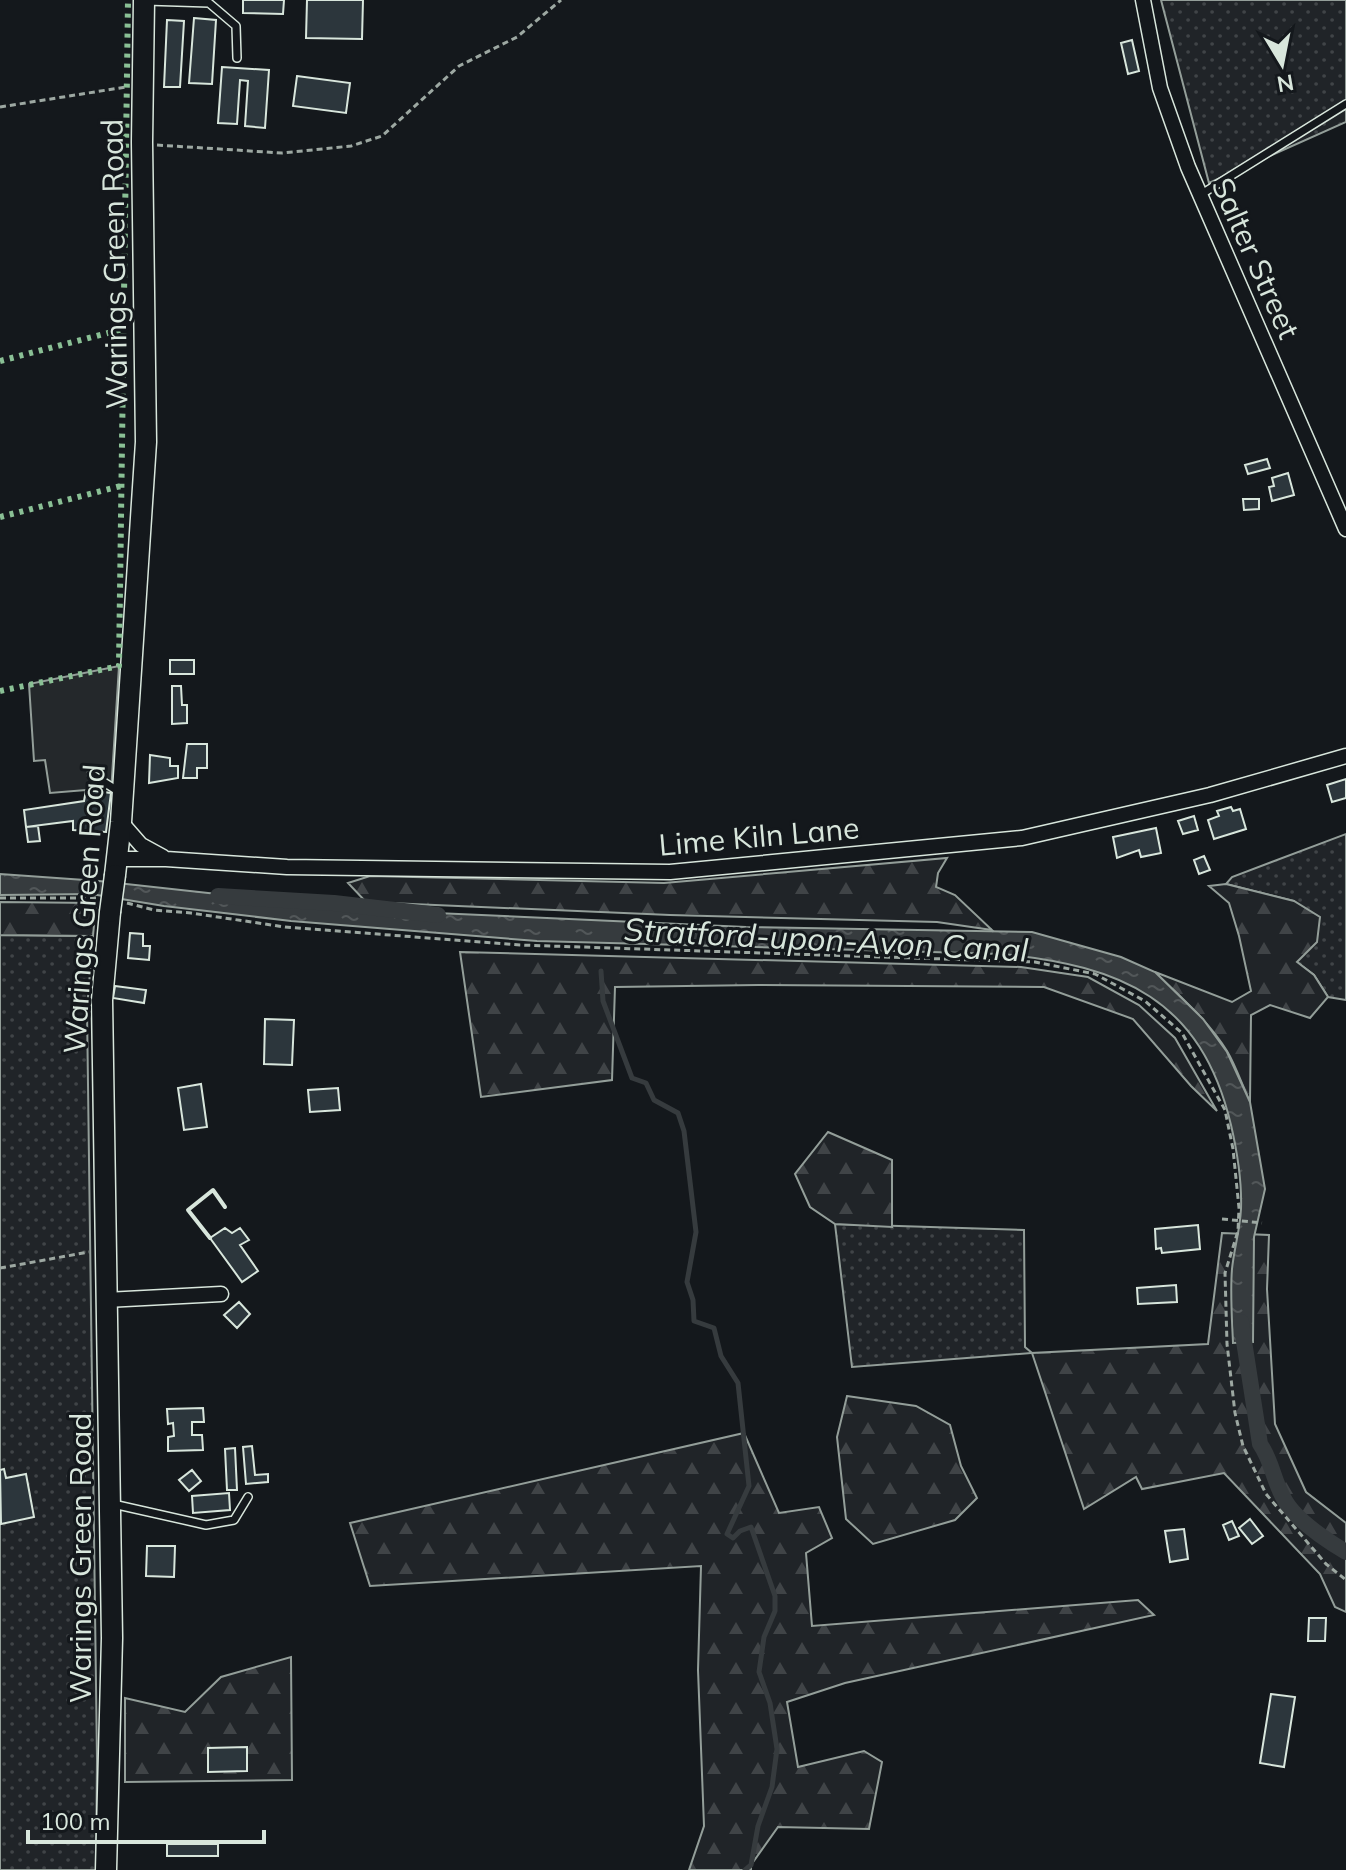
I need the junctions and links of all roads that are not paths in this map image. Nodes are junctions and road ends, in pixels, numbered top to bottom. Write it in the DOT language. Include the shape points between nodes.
graph roads {
  1 [pos="144,0"];
  2 [pos="1143,0"];
  3 [pos="237,58"];
  4 [pos="1346,104"];
  5 [pos="1200,195"];
  6 [pos="1346,529"];
  7 [pos="1346,756"];
  8 [pos="91,774"];
  9 [pos="123,794"];
  10 [pos="121,822"];
  11 [pos="166,859"];
  12 [pos="116,867"];
  13 [pos="221,1294"];
  14 [pos="106,1300"];
  15 [pos="248,1497"];
  16 [pos="111,1504"];
  17 [pos="106,1870"];
  1 -- 3 [label="lane" via="209,3 236,26"];
  1 -- 9 [label="street, Warings Green Road" via="146,442"];
  2 -- 5 [label="street, Salter Street" via="1160,88"];
  4 -- 5 [label="lane"];
  5 -- 6 [label="street, Salter Street"];
  7 -- 11 [label="street, Lime Kiln Lane" via="1210,795 1022,838 670,872 287,867"];
  8 -- 9 [label="lane"];
  9 -- 10 [label="street, Warings Green Road"];
  10 -- 11 [label="street" via="141,845"];
  10 -- 12 [label="street, Warings Green Road"];
  11 -- 12 [label="street, Lime Kiln Lane"];
  12 -- 14 [label="street, Warings Green Road, bridge" via="102,1000"];
  13 -- 14 [label="street"];
  14 -- 16 [label="street, Warings Green Road"];
  15 -- 16 [label="lane" via="234,1520 206,1525"];
  16 -- 17 [label="street, Warings Green Road"];
}
